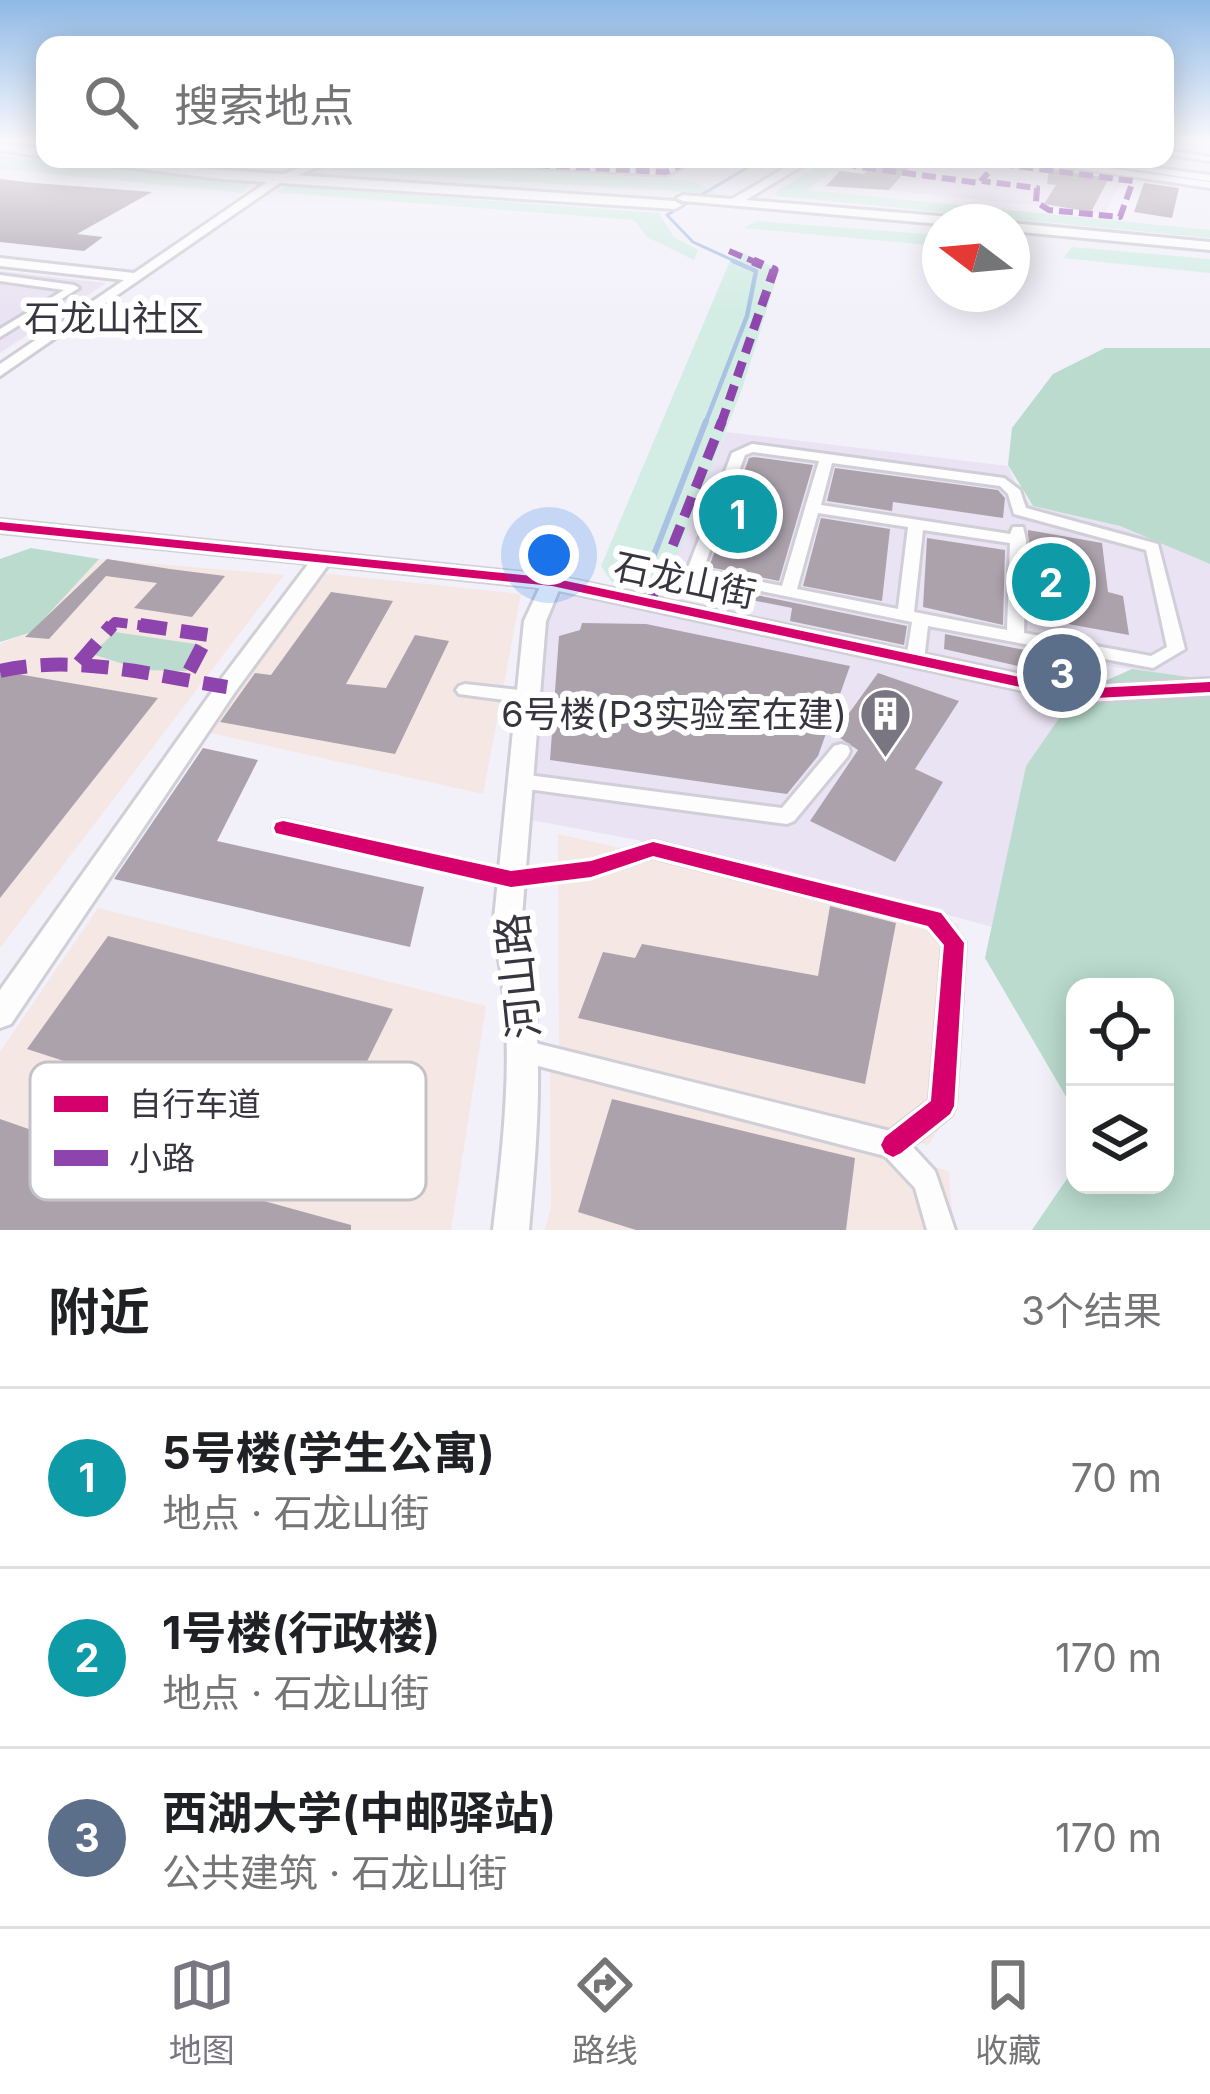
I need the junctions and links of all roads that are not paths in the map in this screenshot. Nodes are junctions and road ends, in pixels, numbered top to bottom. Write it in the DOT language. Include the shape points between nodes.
graph roads {
  1 [pos="258,196"];
  2 [pos="591,196"];
  3 [pos="748,196"];
  4 [pos="689,203"];
  5 [pos="733,206"];
  6 [pos="922,219"];
  7 [pos="922,225"];
  8 [pos="1030,232"];
  9 [pos="1210,249"];
  10 [pos="0,262"];
  11 [pos="0,278"];
  12 [pos="136,278"];
  13 [pos="0,334"];
  14 [pos="7,361"];
  15 [pos="0,371"];
  16 [pos="827,458"];
  17 [pos="813,508"];
  18 [pos="1019,511"];
  19 [pos="916,524"];
  20 [pos="0,526"];
  21 [pos="38,532"];
  22 [pos="1018,540"];
  23 [pos="0,544"];
  24 [pos="324,557"];
  25 [pos="552,582"];
  26 [pos="789,590"];
  27 [pos="913,617"];
  28 [pos="1016,637"];
  29 [pos="915,660"];
  30 [pos="1210,687"];
  31 [pos="465,691"];
  32 [pos="528,698"];
  33 [pos="842,751"];
  34 [pos="520,781"];
  35 [pos="283,828"];
  36 [pos="511,879"];
  37 [pos="0,1016"];
  38 [pos="527,1052"];
  39 [pos="893,1145"];
  40 [pos="511,1230"];
  41 [pos="941,1230"];
  1 -- 12 [label="street"];
  2 -- 4 [label="main road"];
  3 -- 5 [label="street"];
  4 -- 5 [label="street"];
  5 -- 6 [label="street"];
  5 -- 7 [label="street"];
  8 -- 9 [label="street"];
  10 -- 12 [label="street"];
  11 -- 13 [label="street" via="74,288"];
  12 -- 14 [label="street"];
  14 -- 15 [label="street"];
  16 -- 17 [label="street"];
  16 -- 18 [label="street" via="1004,482"];
  16 -- 26 [label="street" via="739,453 694,574"];
  17 -- 19 [label="street"];
  17 -- 26 [label="street"];
  18 -- 22 [label="street"];
  18 -- 28 [label="street" via="1153,547 1176,649 1154,662"];
  19 -- 22 [label="street"];
  19 -- 27 [label="street"];
  20 -- 21 [label="street, 石龙山街"];
  21 -- 23 [label="street"];
  21 -- 24 [label="street, 石龙山街"];
  22 -- 28 [label="street"];
  24 -- 25 [label="street, 石龙山街"];
  24 -- 37 [label="street"];
  25 -- 29 [label="street, 石龙山街"];
  25 -- 32 [label="street, 河山路" via="535,621"];
  26 -- 27 [label="street"];
  27 -- 28 [label="street"];
  27 -- 29 [label="street"];
  29 -- 30 [label="street, 石龙山街" via="1076,694"];
  31 -- 32 [label="street"];
  32 -- 34 [label="street, 河山路"];
  33 -- 34 [label="street" via="787,816"];
  34 -- 36 [label="street, 河山路"];
  35 -- 36 [label="street"];
  36 -- 38 [label="street, 河山路" via="507,929"];
  36 -- 39 [label="street" via="591,869 653,850 934,919 953,943 942,1106"];
  38 -- 39 [label="street"];
  38 -- 40 [label="street, 河山路"];
  39 -- 41 [label="street" via="926,1180"];
}
